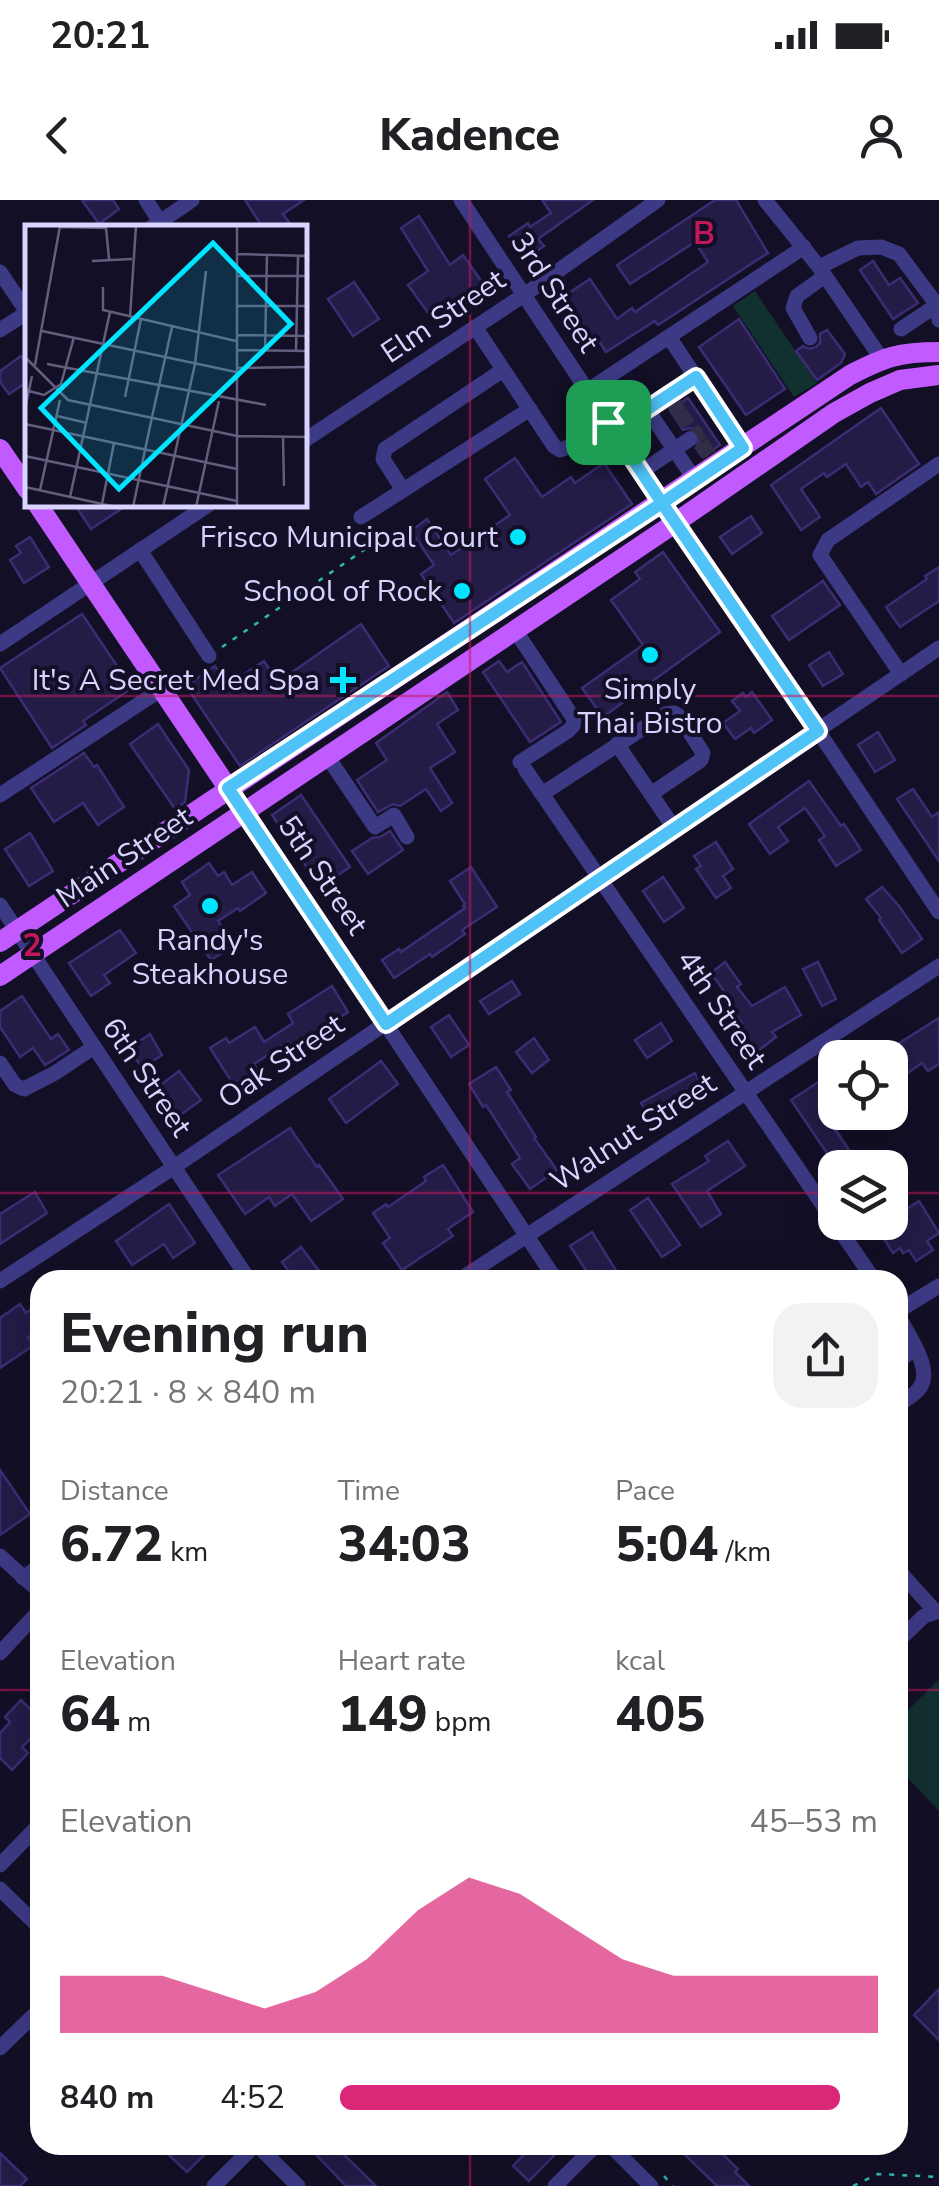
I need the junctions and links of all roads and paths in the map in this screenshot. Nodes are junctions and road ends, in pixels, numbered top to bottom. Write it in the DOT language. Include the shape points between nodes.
graph roads {
  1 [pos="146,200"];
  2 [pos="192,200"];
  3 [pos="461,200"];
  4 [pos="658,200"];
  5 [pos="766,200"];
  6 [pos="158,225"];
  7 [pos="804,248"];
  8 [pos="0,272"];
  9 [pos="822,272"];
  10 [pos="524,294"];
  11 [pos="25,309"];
  12 [pos="938,312"];
  13 [pos="25,313"];
  14 [pos="475,327"];
  15 [pos="0,330"];
  16 [pos="901,330"];
  17 [pos="669,337"];
  18 [pos="810,338"];
  19 [pos="939,352"];
  20 [pos="881,358"];
  21 [pos="503,370"];
  22 [pos="939,376"];
  23 [pos="696,377"];
  24 [pos="587,391"];
  25 [pos="709,396"];
  26 [pos="693,406"];
  27 [pos="530,409"];
  28 [pos="646,410"];
  29 [pos="675,418"];
  30 [pos="608,422"];
  31 [pos="660,428"];
  32 [pos="733,432"];
  33 [pos="712,434"];
  34 [pos="308,437"];
  35 [pos="694,446"];
  36 [pos="0,449"];
  37 [pos="684,464"];
  38 [pos="939,464"];
  39 [pos="641,472"];
  40 [pos="25,486"];
  41 [pos="403,490"];
  42 [pos="662,503"];
  43 [pos="40,508"];
  44 [pos="203,508"];
  45 [pos="362,517"];
  46 [pos="674,523"];
  47 [pos="377,540"];
  48 [pos="140,550"];
  49 [pos="91,583"];
  50 [pos="515,630"];
  51 [pos="0,644"];
  52 [pos="939,648"];
  53 [pos="209,656"];
  54 [pos="902,674"];
  55 [pos="162,689"];
  56 [pos="818,731"];
  57 [pos="617,744"];
  58 [pos="327,756"];
  59 [pos="228,788"];
  60 [pos="542,794"];
  61 [pos="651,794"];
  62 [pos="0,795"];
  63 [pos="244,811"];
  64 [pos="674,828"];
  65 [pos="407,836"];
  66 [pos="600,878"];
  67 [pos="0,905"];
  68 [pos="939,912"];
  69 [pos="8,936"];
  70 [pos="33,954"];
  71 [pos="939,966"];
  72 [pos="0,976"];
  73 [pos="386,1024"];
  74 [pos="94,1047"];
  75 [pos="0,1063"];
  76 [pos="745,1092"];
  77 [pos="174,1167"];
  78 [pos="527,1236"];
  79 [pos="241,1270"];
  80 [pos="474,1270"];
  81 [pos="549,1270"];
  82 [pos="867,1270"];
  83 [pos="0,1281"];
  84 [pos="939,1286"];
  85 [pos="908,1306"];
  86 [pos="908,1334"];
  87 [pos="915,1349"];
  88 [pos="908,1354"];
  89 [pos="908,1398"];
  90 [pos="0,1556"];
  91 [pos="30,1573"];
  92 [pos="23,1578"];
  93 [pos="908,1581"];
  94 [pos="30,1584"];
  95 [pos="937,1611"];
  96 [pos="30,1621"];
  97 [pos="908,1626"];
  98 [pos="0,1653"];
  99 [pos="30,1834"];
  100 [pos="0,1865"];
  101 [pos="0,1889"];
  102 [pos="30,1918"];
  103 [pos="30,2018"];
  104 [pos="0,2048"];
  105 [pos="246,2155"];
  106 [pos="266,2155"];
  107 [pos="586,2155"];
  108 [pos="620,2155"];
  109 [pos="939,2177"];
  110 [pos="214,2186"];
  111 [pos="298,2186"];
  112 [pos="555,2186"];
  113 [pos="651,2186"];
  114 [pos="853,2186"];
  1 -- 6 [label="street"];
  2 -- 6 [label="street"];
  3 -- 10 [label="street, 3rd Street"];
  4 -- 10 [label="street, Elm Street"];
  5 -- 7 [label="street"];
  7 -- 9 [label="street"];
  7 -- 17 [label="street"];
  8 -- 11 [label="street"];
  9 -- 12 [label="street" via="858,248 881,247 899,254"];
  9 -- 18 [label="street" via="793,308"];
  9 -- 20 [label="street"];
  10 -- 14 [label="street, Elm Street"];
  10 -- 24 [label="street, 3rd Street"];
  12 -- 16 [label="street"];
  13 -- 15 [label="street"];
  14 -- 21 [label="street"];
  14 -- 34 [label="street, Elm Street"];
  17 -- 23 [label="street"];
  17 -- 24 [label="street"];
  19 -- 20 [label="main road, Main Street"];
  20 -- 32 [label="main road, Main Street"];
  21 -- 27 [label="street"];
  21 -- 41 [label="street" via="385,449 382,459"];
  22 -- 46 [label="main road, Main Street" via="900,380 870,393"];
  23 -- 25 [label="street"];
  23 -- 28 [label="street"];
  24 -- 30 [label="street, 3rd Street"];
  25 -- 26 [label="street"];
  25 -- 32 [label="street"];
  27 -- 30 [label="street" via="560,450"];
  27 -- 41 [label="street"];
  28 -- 30 [label="street"];
  28 -- 31 [label="street"];
  29 -- 31 [label="street"];
  30 -- 39 [label="street, 3rd Street"];
  31 -- 37 [label="street"];
  32 -- 33 [label="street"];
  32 -- 37 [label="main road, Main Street"];
  35 -- 37 [label="street"];
  36 -- 40 [label="main road"];
  37 -- 39 [label="street"];
  37 -- 42 [label="main road, Main Street"];
  38 -- 54 [label="street" via="828,540 820,555"];
  39 -- 42 [label="street, 3rd Street"];
  41 -- 45 [label="street"];
  42 -- 46 [label="street, 3rd Street"];
  42 -- 59 [label="main road, Main Street"];
  43 -- 49 [label="main road, 5th Street"];
  44 -- 48 [label="street"];
  46 -- 50 [label="main road, Main Street"];
  46 -- 56 [label="street, 3rd Street"];
  47 -- 53 [label="path"];
  48 -- 49 [label="street"];
  48 -- 53 [label="street"];
  49 -- 51 [label="street"];
  49 -- 55 [label="main road, 5th Street"];
  50 -- 58 [label="main road, Main Street"];
  50 -- 60 [label="street, 4th Street" via="574,719 523,765"];
  52 -- 54 [label="street, Oak Street"];
  53 -- 55 [label="path"];
  54 -- 56 [label="street, Oak Street"];
  55 -- 59 [label="main road, 5th Street"];
  55 -- 62 [label="street"];
  56 -- 64 [label="street, Oak Street"];
  56 -- 68 [label="street, 3rd Street"];
  57 -- 60 [label="street"];
  57 -- 61 [label="street"];
  57 -- 61 [label="street" via="665,714 679,716 702,760"];
  58 -- 63 [label="main road, Main Street"];
  58 -- 65 [label="street" via="375,826 394,816"];
  59 -- 63 [label="main road, 5th Street"];
  59 -- 69 [label="main road, Main Street"];
  60 -- 66 [label="street, 4th Street"];
  61 -- 64 [label="street"];
  63 -- 70 [label="main road, Main Street"];
  63 -- 73 [label="street, 5th Street"];
  64 -- 66 [label="street, Oak Street"];
  66 -- 73 [label="street, Oak Street"];
  66 -- 76 [label="street, 4th Street"];
  67 -- 69 [label="street, 6th Street"];
  69 -- 70 [label="street, 6th Street"];
  70 -- 72 [label="main road, Main Street"];
  70 -- 74 [label="street, 6th Street"];
  71 -- 76 [label="street, Walnut Street"];
  73 -- 77 [label="street, Oak Street"];
  73 -- 78 [label="street, 5th Street"];
  74 -- 75 [label="street" via="24,1089"];
  74 -- 77 [label="street, 6th Street"];
  76 -- 78 [label="street, Walnut Street"];
  76 -- 82 [label="street, 4th Street"];
  77 -- 79 [label="street, 6th Street"];
  77 -- 83 [label="street, Oak Street"];
  78 -- 80 [label="street, Walnut Street"];
  78 -- 81 [label="street, 5th Street"];
  84 -- 85 [label="street"];
  86 -- 87 [label="street"];
  87 -- 88 [label="street"];
  87 -- 89 [label="street" via="925,1376"];
  90 -- 92 [label="street"];
  91 -- 92 [label="street"];
  92 -- 94 [label="street"];
  93 -- 95 [label="street"];
  95 -- 97 [label="street"];
  96 -- 98 [label="street"];
  99 -- 100 [label="street"];
  101 -- 102 [label="street"];
  103 -- 104 [label="street"];
  105 -- 110 [label="street"];
  106 -- 111 [label="street"];
  107 -- 112 [label="street"];
  108 -- 113 [label="street"];
  109 -- 114 [label="path" via="878,2174"];
}
